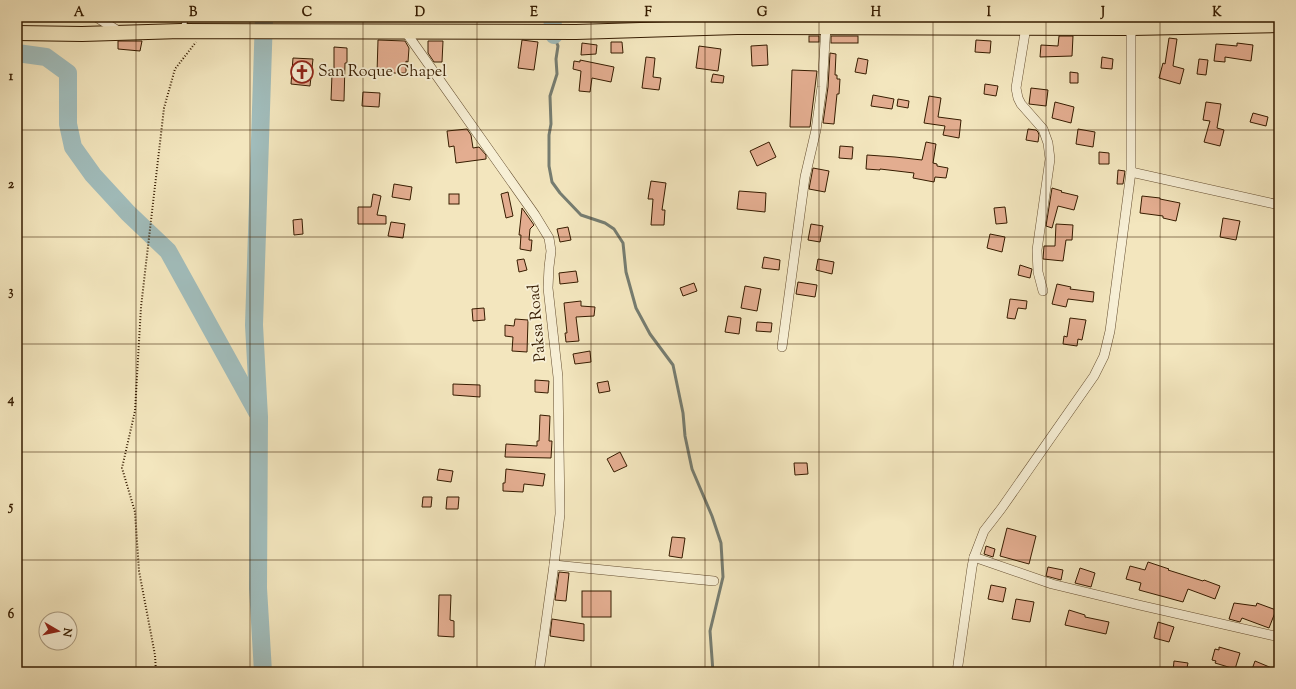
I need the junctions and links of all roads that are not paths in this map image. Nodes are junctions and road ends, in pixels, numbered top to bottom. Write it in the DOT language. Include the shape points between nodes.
graph roads {
  1 [pos="96,17"];
  2 [pos="187,17"];
  3 [pos="737,22"];
  4 [pos="1131,22"];
  5 [pos="1279,25"];
  6 [pos="826,27"];
  7 [pos="1026,27"];
  8 [pos="181,31"];
  9 [pos="405,31"];
  10 [pos="17,33"];
  11 [pos="122,33"];
  12 [pos="1131,172"];
  13 [pos="1279,205"];
  14 [pos="1043,291"];
  15 [pos="782,347"];
  16 [pos="974,557"];
  17 [pos="554,565"];
  18 [pos="714,581"];
  19 [pos="1279,637"];
  20 [pos="539,672"];
  21 [pos="957,672"];
  1 -- 11 [label="street"];
  2 -- 8 [label="lane"];
  3 -- 6 [label="main road"];
  3 -- 9 [label="main road" via="576,32"];
  4 -- 5 [label="main road"];
  4 -- 7 [label="main road"];
  4 -- 12 [label="street"];
  6 -- 7 [label="main road"];
  6 -- 15 [label="street" via="822,87 805,177"];
  7 -- 14 [label="street" via="1016,88 1021,104 1043,129 1050,159 1037,250 1038,272"];
  8 -- 9 [label="main road"];
  8 -- 11 [label="main road"];
  9 -- 17 [label="street, Paksa Road" via="550,238 548,288 558,377 560,514"];
  10 -- 11 [label="main road"];
  12 -- 13 [label="street"];
  12 -- 16 [label="street" via="1110,332 1104,356 1094,376 984,531"];
  16 -- 19 [label="street" via="1052,584"];
  16 -- 21 [label="street"];
  17 -- 18 [label="street"];
  17 -- 20 [label="street, Paksa Road"];
}
